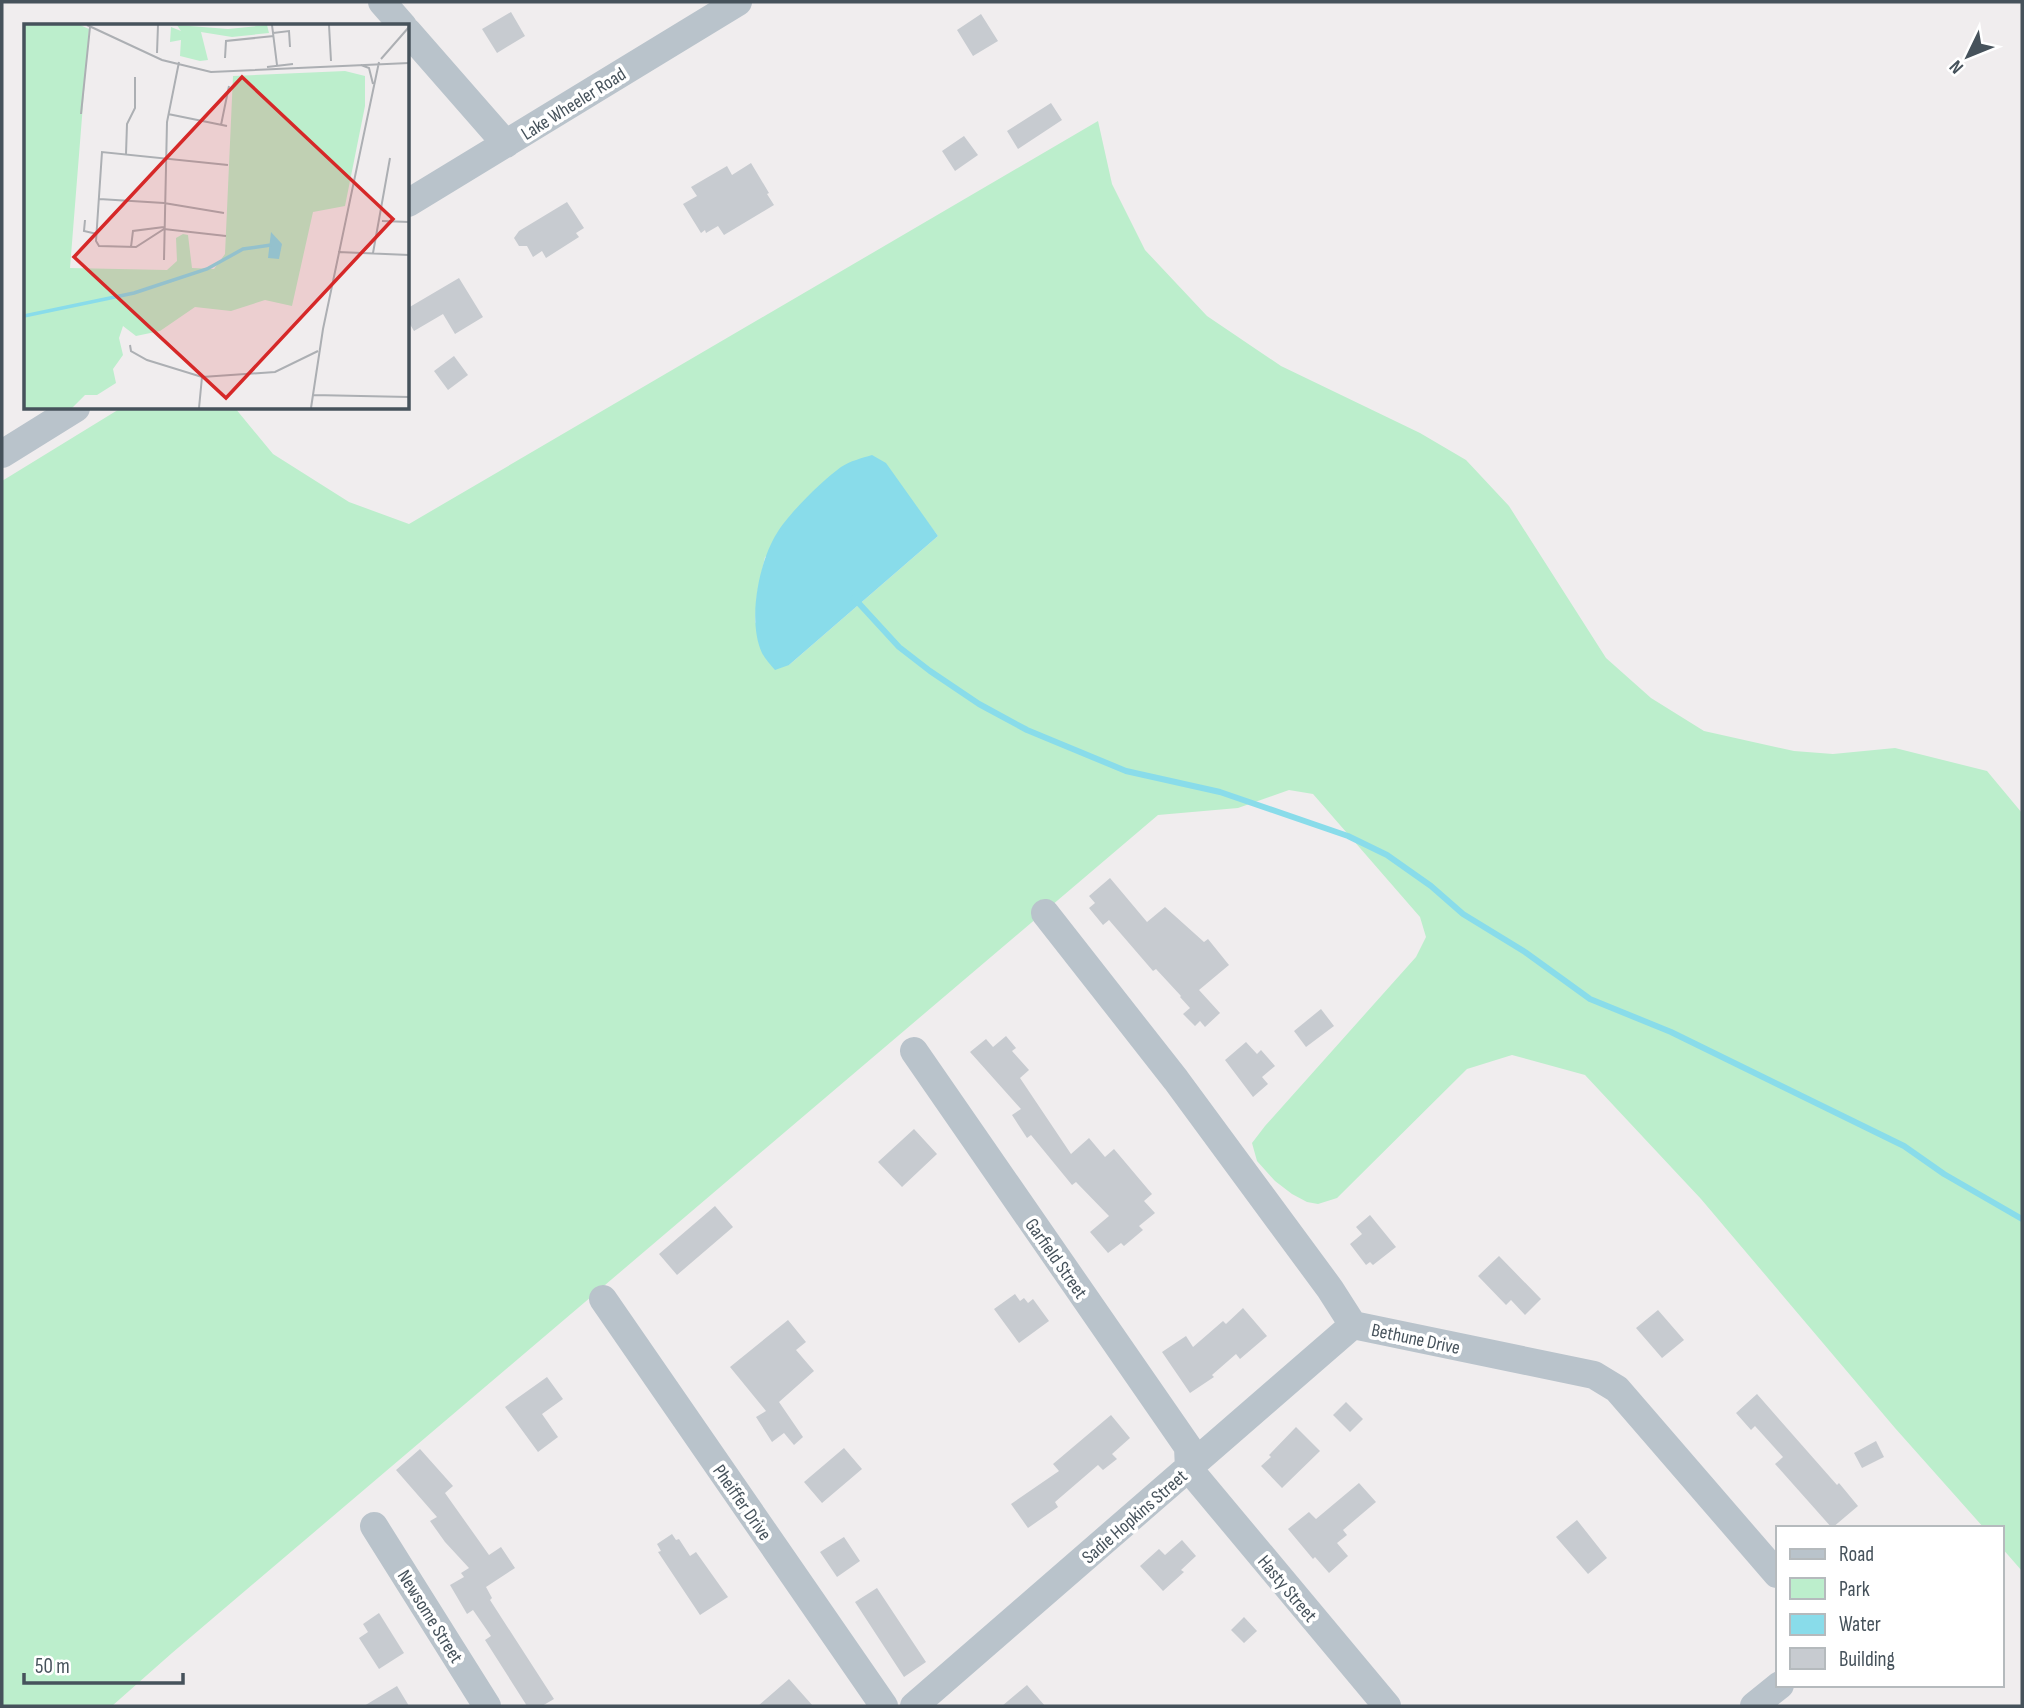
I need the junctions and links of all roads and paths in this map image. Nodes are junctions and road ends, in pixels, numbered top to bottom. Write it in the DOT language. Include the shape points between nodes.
graph roads {
  1 [pos="382,2"];
  2 [pos="738,2"];
  3 [pos="401,24"];
  4 [pos="410,34"];
  5 [pos="506,145"];
  6 [pos="410,202"];
  7 [pos="73,410"];
  8 [pos="2,454"];
  9 [pos="1045,913"];
  10 [pos="914,1051"];
  11 [pos="603,1298"];
  12 [pos="1353,1325"];
  13 [pos="1189,1469"];
  14 [pos="374,1526"];
  15 [pos="1776,1573"];
  16 [pos="1778,1687"];
  17 [pos="487,1706"];
  18 [pos="884,1706"];
  19 [pos="914,1706"];
  20 [pos="1387,1706"];
  21 [pos="1754,1706"];
  1 -- 3 [label="street"];
  2 -- 5 [label="street, Lake Wheeler Road"];
  4 -- 5 [label="street"];
  5 -- 6 [label="street, Lake Wheeler Road"];
  7 -- 8 [label="street"];
  9 -- 12 [label="street, Bethune Drive" via="1184,1091"];
  10 -- 13 [label="street, Garfield Street" via="1188,1447"];
  11 -- 18 [label="street, Pheiffer Drive"];
  12 -- 13 [label="street, Sadie Hopkins Street"];
  12 -- 15 [label="street, Bethune Drive" via="1594,1376 1617,1389"];
  13 -- 19 [label="street, Sadie Hopkins Street"];
  13 -- 20 [label="street, Hasty Street"];
  14 -- 17 [label="street, Newsome Street"];
  16 -- 21 [label="street"];
}
